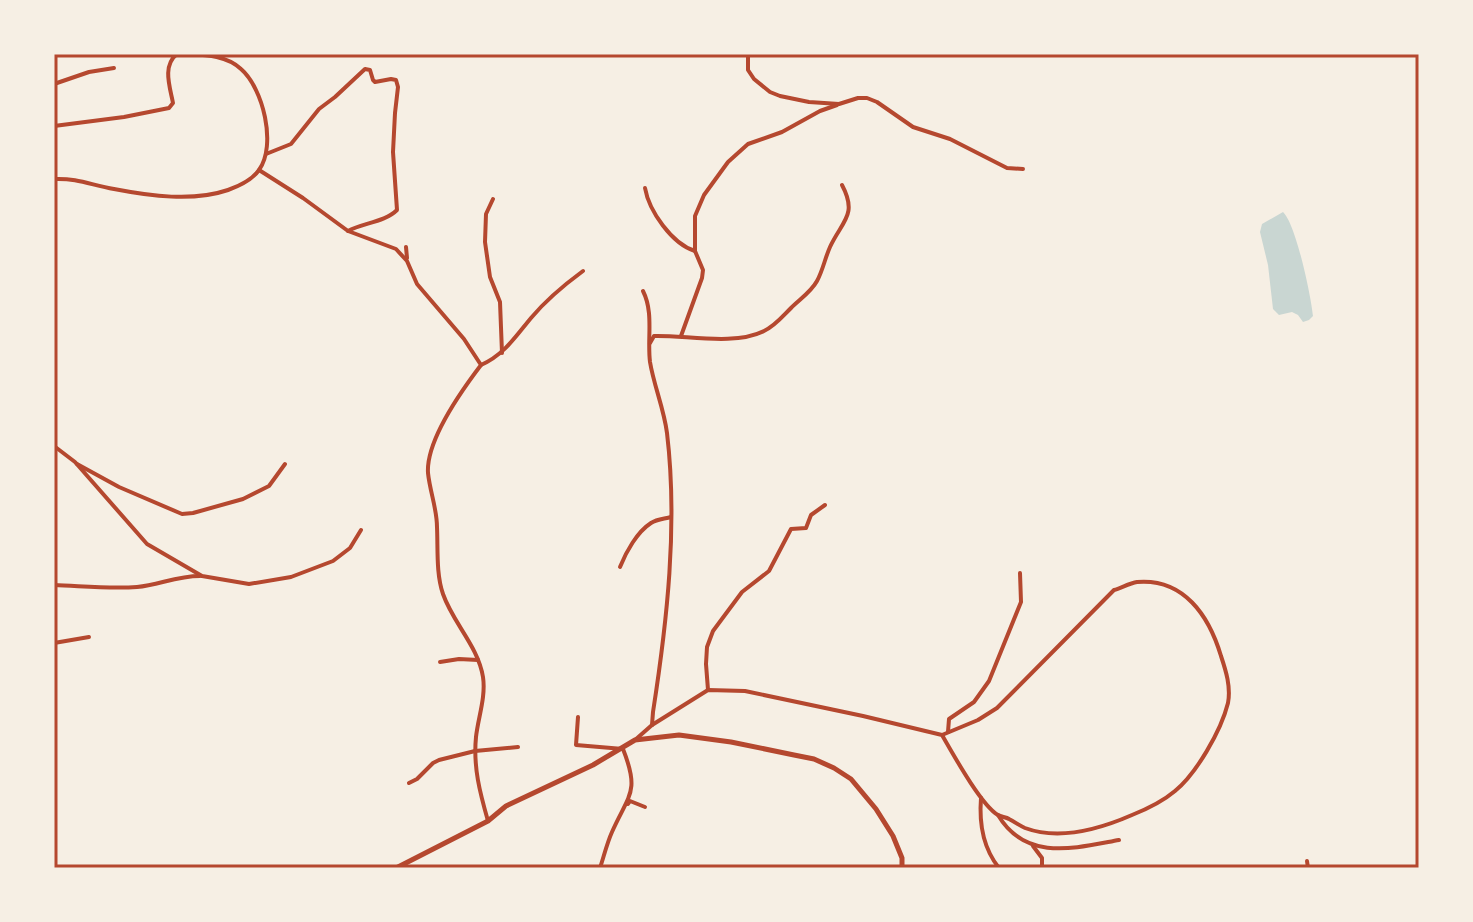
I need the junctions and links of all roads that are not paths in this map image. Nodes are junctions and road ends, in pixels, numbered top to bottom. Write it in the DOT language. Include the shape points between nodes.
graph roads {
  1 [pos="177,54"];
  2 [pos="189,54"];
  3 [pos="748,54"];
  4 [pos="114,68"];
  5 [pos="54,84"];
  6 [pos="839,104"];
  7 [pos="54,126"];
  8 [pos="266,154"];
  9 [pos="1023,169"];
  10 [pos="259,170"];
  11 [pos="54,179"];
  12 [pos="842,185"];
  13 [pos="645,188"];
  14 [pos="493,199"];
  15 [pos="348,231"];
  16 [pos="406,247"];
  17 [pos="695,251"];
  18 [pos="407,261"];
  19 [pos="583,271"];
  20 [pos="643,291"];
  21 [pos="681,336"];
  22 [pos="650,344"];
  23 [pos="502,353"];
  24 [pos="481,365"];
  25 [pos="54,446"];
  26 [pos="75,462"];
  27 [pos="285,464"];
  28 [pos="825,505"];
  29 [pos="671,517"];
  30 [pos="361,530"];
  31 [pos="620,567"];
  32 [pos="1020,573"];
  33 [pos="202,576"];
  34 [pos="54,585"];
  35 [pos="89,637"];
  36 [pos="54,643"];
  37 [pos="478,660"];
  38 [pos="440,662"];
  39 [pos="708,690"];
  40 [pos="578,717"];
  41 [pos="652,725"];
  42 [pos="948,732"];
  43 [pos="942,735"];
  44 [pos="635,740"];
  45 [pos="518,747"];
  46 [pos="623,749"];
  47 [pos="475,751"];
  48 [pos="409,783"];
  49 [pos="981,798"];
  50 [pos="626,806"];
  51 [pos="645,807"];
  52 [pos="998,815"];
  53 [pos="488,821"];
  54 [pos="1119,840"];
  55 [pos="1031,844"];
  56 [pos="1307,861"];
  57 [pos="396,868"];
  58 [pos="600,868"];
  59 [pos="902,868"];
  60 [pos="999,868"];
  61 [pos="1042,868"];
  62 [pos="1308,868"];
  1 -- 7 [label="street" via="168,63 173,103 169,108"];
  2 -- 8 [label="street" via="226,59 250,79 265,117"];
  3 -- 6 [label="street" via="748,70 770,92"];
  4 -- 5 [label="street"];
  6 -- 9 [label="street" via="867,98 913,127 1007,168"];
  6 -- 17 [label="street" via="748,144 728,162 695,216"];
  8 -- 10 [label="street"];
  8 -- 15 [label="street" via="291,144 319,109 365,69 375,82 396,80 397,210"];
  10 -- 11 [label="street" via="242,185 190,196"];
  10 -- 15 [label="street"];
  12 -- 21 [label="street" via="849,212 822,272 778,322 754,335"];
  13 -- 17 [label="street" via="662,225"];
  14 -- 23 [label="street" via="486,214 485,242 500,302"];
  15 -- 18 [label="street" via="396,249"];
  16 -- 18 [label="street"];
  17 -- 21 [label="street" via="702,278"];
  18 -- 24 [label="street" via="417,284"];
  19 -- 23 [label="street" via="544,303"];
  20 -- 22 [label="street" via="650,313"];
  21 -- 22 [label="street" via="654,336"];
  22 -- 29 [label="street" via="667,430"];
  23 -- 24 [label="street"];
  24 -- 37 [label="street" via="449,410 428,466 437,513 440,583"];
  25 -- 26 [label="street"];
  26 -- 27 [label="street" via="182,514 243,499 269,486"];
  26 -- 33 [label="street" via="147,544"];
  28 -- 39 [label="street" via="811,515 806,528 791,529 769,571 742,592 713,631 707,647"];
  29 -- 31 [label="street" via="643,530"];
  29 -- 41 [label="street" via="666,626"];
  30 -- 33 [label="street" via="333,561 291,577 249,584"];
  32 -- 42 [label="street" via="1021,602 998,662 974,702 949,719"];
  33 -- 34 [label="street" via="178,576 139,587"];
  35 -- 36 [label="street"];
  37 -- 38 [label="street"];
  37 -- 47 [label="street" via="483,695"];
  39 -- 41 [label="street"];
  39 -- 43 [label="street" via="745,691"];
  40 -- 46 [label="street" via="576,745"];
  41 -- 44 [label="street"];
  42 -- 43 [label="street"];
  42 -- 52 [label="street" via="997,708 1114,590 1136,582 1159,584 1184,594 1200,610 1217,642 1228,699 1198,764 1175,791 1150,807 1084,831 1051,833"];
  43 -- 49 [label="street"];
  44 -- 46 [label="main road"];
  44 -- 59 [label="main road" via="679,735 731,742 834,768 851,779 876,809 893,836"];
  45 -- 47 [label="street"];
  46 -- 50 [label="street" via="632,786"];
  46 -- 53 [label="main road" via="506,806"];
  47 -- 48 [label="street" via="439,760"];
  47 -- 53 [label="street"];
  49 -- 52 [label="street"];
  49 -- 60 [label="street" via="982,828"];
  50 -- 51 [label="street" via="630,801"];
  50 -- 58 [label="street"];
  52 -- 55 [label="street" via="1010,831"];
  53 -- 57 [label="main road"];
  54 -- 55 [label="street" via="1072,849"];
  55 -- 61 [label="street" via="1042,858"];
  56 -- 62 [label="street"];
}
